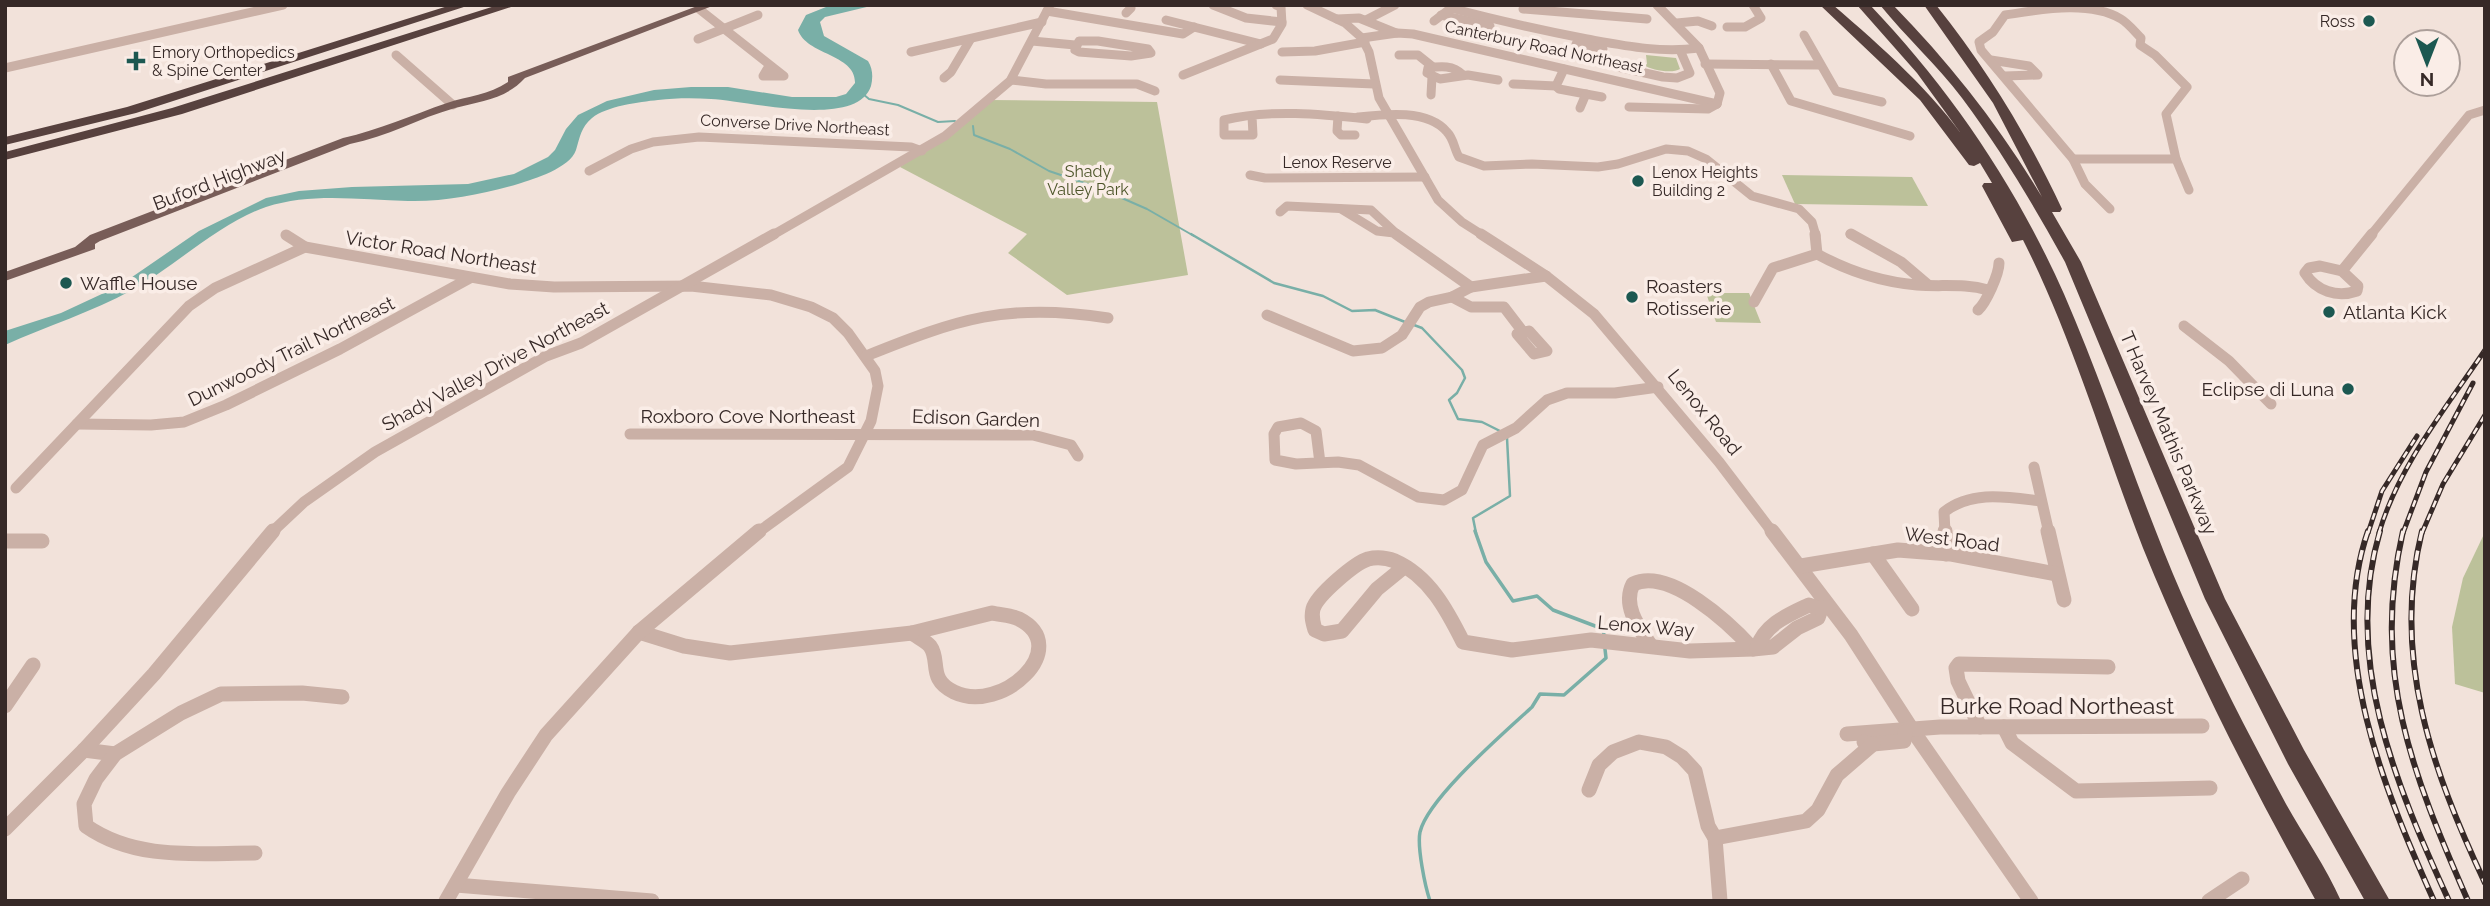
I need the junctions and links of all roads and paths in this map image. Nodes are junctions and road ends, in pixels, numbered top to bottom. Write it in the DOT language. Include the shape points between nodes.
graph roads {
  1 [pos="464,5"];
  2 [pos="511,5"];
  3 [pos="1213,5"];
  4 [pos="1267,5"];
  5 [pos="1307,5"];
  6 [pos="1395,5"];
  7 [pos="1657,5"];
  8 [pos="1753,5"];
  9 [pos="1826,5"];
  10 [pos="1863,5"];
  11 [pos="1886,5"];
  12 [pos="1897,5"];
  13 [pos="1930,5"];
  14 [pos="277,6"];
  15 [pos="705,7"];
  16 [pos="1519,7"];
  17 [pos="2052,7"];
  18 [pos="1049,8"];
  19 [pos="1690,10"];
  20 [pos="1280,13"];
  21 [pos="758,15"];
  22 [pos="1438,18"];
  23 [pos="1338,19"];
  24 [pos="1647,19"];
  25 [pos="1166,20"];
  26 [pos="1366,20"];
  27 [pos="1698,21"];
  28 [pos="1042,22"];
  29 [pos="1677,23"];
  30 [pos="1712,26"];
  31 [pos="1194,27"];
  32 [pos="1525,27"];
  33 [pos="1727,27"];
  34 [pos="725,28"];
  35 [pos="1397,33"];
  36 [pos="1804,35"];
  37 [pos="698,39"];
  38 [pos="750,40"];
  39 [pos="970,40"];
  40 [pos="1364,40"];
  41 [pos="1032,41"];
  42 [pos="740,44"];
  43 [pos="1261,44"];
  44 [pos="1924,44"];
  45 [pos="1075,45"];
  46 [pos="1465,46"];
  47 [pos="1641,47"];
  48 [pos="1604,48"];
  49 [pos="1699,48"];
  50 [pos="1657,50"];
  51 [pos="1680,50"];
  52 [pos="911,52"];
  53 [pos="1282,52"];
  54 [pos="396,55"];
  55 [pos="1399,55"];
  56 [pos="1991,60"];
  57 [pos="1705,64"];
  58 [pos="1771,64"];
  59 [pos="1820,65"];
  60 [pos="768,66"];
  61 [pos="1451,67"];
  62 [pos="1618,67"];
  63 [pos="5,68"];
  64 [pos="1564,69"];
  65 [pos="1432,72"];
  66 [pos="1183,75"];
  67 [pos="1463,75"];
  68 [pos="2006,76"];
  69 [pos="944,78"];
  70 [pos="1011,80"];
  71 [pos="1280,80"];
  72 [pos="1498,80"];
  73 [pos="1345,82"];
  74 [pos="1374,82"];
  75 [pos="1513,84"];
  76 [pos="1556,86"];
  77 [pos="1155,91"];
  78 [pos="1586,94"];
  79 [pos="1431,95"];
  80 [pos="1602,97"];
  81 [pos="1882,102"];
  82 [pos="1717,104"];
  83 [pos="453,105"];
  84 [pos="1629,107"];
  85 [pos="1580,108"];
  86 [pos="2485,110"];
  87 [pos="1387,115"];
  88 [pos="1252,116"];
  89 [pos="1338,116"];
  90 [pos="1850,120"];
  91 [pos="1437,122"];
  92 [pos="1844,133"];
  93 [pos="1355,135"];
  94 [pos="1910,136"];
  95 [pos="5,141"];
  96 [pos="922,151"];
  97 [pos="5,156"];
  98 [pos="2073,159"];
  99 [pos="2176,159"];
  100 [pos="589,171"];
  101 [pos="1250,174"];
  102 [pos="1424,177"];
  103 [pos="2189,190"];
  104 [pos="2110,209"];
  105 [pos="1280,212"];
  106 [pos="1850,234"];
  107 [pos="286,235"];
  108 [pos="305,247"];
  109 [pos="1817,254"];
  110 [pos="2073,262"];
  111 [pos="1999,263"];
  112 [pos="1773,268"];
  113 [pos="2342,271"];
  114 [pos="1546,276"];
  115 [pos="5,277"];
  116 [pos="470,278"];
  117 [pos="1927,285"];
  118 [pos="678,287"];
  119 [pos="1471,287"];
  120 [pos="1988,290"];
  121 [pos="1452,297"];
  122 [pos="1754,302"];
  123 [pos="1978,310"];
  124 [pos="1415,314"];
  125 [pos="1267,315"];
  126 [pos="1108,317"];
  127 [pos="2184,326"];
  128 [pos="1405,330"];
  129 [pos="1523,332"];
  130 [pos="866,356"];
  131 [pos="1658,387"];
  132 [pos="2271,404"];
  133 [pos="2101,415"];
  134 [pos="76,424"];
  135 [pos="629,434"];
  136 [pos="866,435"];
  137 [pos="1078,456"];
  138 [pos="1320,463"];
  139 [pos="2034,467"];
  140 [pos="16,488"];
  141 [pos="2041,501"];
  142 [pos="5,541"];
  143 [pos="42,541"];
  144 [pos="1873,554"];
  145 [pos="1946,554"];
  146 [pos="1801,566"];
  147 [pos="1404,567"];
  148 [pos="2056,574"];
  149 [pos="2064,600"];
  150 [pos="1825,608"];
  151 [pos="1912,609"];
  152 [pos="1785,617"];
  153 [pos="1797,628"];
  154 [pos="639,632"];
  155 [pos="912,633"];
  156 [pos="1627,643"];
  157 [pos="1651,646"];
  158 [pos="1755,649"];
  159 [pos="33,665"];
  160 [pos="2108,667"];
  161 [pos="342,697"];
  162 [pos="5,706"];
  163 [pos="2202,726"];
  164 [pos="1980,727"];
  165 [pos="2004,727"];
  166 [pos="1909,731"];
  167 [pos="84,751"];
  168 [pos="115,754"];
  169 [pos="2210,788"];
  170 [pos="1589,790"];
  171 [pos="5,829"];
  172 [pos="1715,838"];
  173 [pos="255,853"];
  174 [pos="2242,879"];
  175 [pos="456,885"];
  176 [pos="446,901"];
  177 [pos="652,901"];
  178 [pos="1720,901"];
  179 [pos="2031,901"];
  180 [pos="2208,901"];
  181 [pos="2329,901"];
  182 [pos="2378,901"];
  1 -- 95 [label="highway" via="131,110"];
  2 -- 97 [label="highway" via="212,101"];
  3 -- 20 [label="street" via="1245,18"];
  4 -- 20 [label="street"];
  5 -- 23 [label="street"];
  6 -- 26 [label="street"];
  7 -- 29 [label="street"];
  8 -- 33 [label="street" via="1761,18 1745,27"];
  9 -- 133 [label="highway" via="1916,87 1963,145 2023,251"];
  10 -- 133 [label="highway" via="1938,89 2000,182 2056,293"];
  11 -- 44 [label="highway, T Harvey Mathis Parkway"];
  12 -- 44 [label="highway"];
  13 -- 110 [label="highway" via="2016,126 2066,233"];
  14 -- 63 [label="street"];
  15 -- 34 [label="street"];
  15 -- 83 [label="main road, Buford Highway" via="520,78 514,86"];
  16 -- 24 [label="street"];
  16 -- 32 [label="street" via="1529,17"];
  17 -- 56 [label="street" via="2005,15 1979,42"];
  17 -- 99 [label="street" via="2119,18 2141,38 2140,45 2187,87 2166,114"];
  18 -- 28 [label="street, Shady Valley Drive Northeast"];
  18 -- 31 [label="street" via="1183,34"];
  19 -- 27 [label="street"];
  20 -- 43 [label="street" via="1280,30"];
  21 -- 34 [label="street"];
  22 -- 32 [label="street" via="1451,8"];
  22 -- 48 [label="street"];
  23 -- 26 [label="street" via="1347,15"];
  23 -- 40 [label="street"];
  25 -- 31 [label="street"];
  26 -- 35 [label="street"];
  27 -- 29 [label="street"];
  27 -- 30 [label="street"];
  28 -- 39 [label="street"];
  28 -- 41 [label="street, Shady Valley Drive Northeast"];
  29 -- 49 [label="street"];
  31 -- 43 [label="street"];
  32 -- 48 [label="street"];
  34 -- 37 [label="street"];
  34 -- 42 [label="street"];
  35 -- 40 [label="street, Canterbury Road Northeast"];
  35 -- 46 [label="street, Canterbury Road Northeast"];
  36 -- 59 [label="street"];
  38 -- 42 [label="street"];
  39 -- 52 [label="street"];
  39 -- 69 [label="street"];
  40 -- 53 [label="street, Canterbury Road Northeast" via="1315,51"];
  40 -- 74 [label="street, Lenox Road"];
  41 -- 45 [label="street"];
  41 -- 70 [label="street, Shady Valley Drive Northeast"];
  42 -- 60 [label="street"];
  43 -- 66 [label="street"];
  44 -- 110 [label="highway, T Harvey Mathis Parkway" via="1997,134"];
  45 -- 45 [label="street" via="1098,41 1151,53 1131,56 1079,51"];
  46 -- 61 [label="street"];
  46 -- 64 [label="street, Canterbury Road Northeast"];
  47 -- 48 [label="street"];
  47 -- 50 [label="street"];
  49 -- 51 [label="street"];
  49 -- 57 [label="street"];
  50 -- 51 [label="street"];
  51 -- 62 [label="street" via="1690,73 1677,78"];
  54 -- 83 [label="street"];
  55 -- 65 [label="street" via="1418,55"];
  56 -- 68 [label="street"];
  56 -- 68 [label="street" via="2029,66 2038,75"];
  57 -- 58 [label="street"];
  57 -- 82 [label="street" via="1720,93"];
  58 -- 59 [label="street"];
  58 -- 90 [label="street" via="1791,101"];
  59 -- 81 [label="street" via="1836,91"];
  61 -- 65 [label="street"];
  61 -- 67 [label="street"];
  64 -- 76 [label="street"];
  64 -- 82 [label="street, Canterbury Road Northeast"];
  65 -- 67 [label="street"];
  65 -- 79 [label="street"];
  67 -- 72 [label="street"];
  68 -- 98 [label="street"];
  70 -- 77 [label="street" via="1137,84"];
  70 -- 96 [label="street, Shady Valley Drive Northeast"];
  71 -- 73 [label="street"];
  73 -- 74 [label="street"];
  74 -- 87 [label="street, Lenox Road"];
  75 -- 76 [label="street"];
  76 -- 78 [label="street"];
  78 -- 80 [label="street"];
  78 -- 85 [label="street"];
  82 -- 84 [label="street" via="1708,109"];
  83 -- 115 [label="main road, Buford Highway" via="260,184"];
  86 -- 113 [label="street" via="2469,115"];
  87 -- 89 [label="street"];
  87 -- 91 [label="street" via="1421,115"];
  87 -- 102 [label="street, Lenox Road"];
  88 -- 89 [label="street"];
  89 -- 93 [label="street" via="1337,131"];
  90 -- 92 [label="street"];
  90 -- 94 [label="street"];
  91 -- 109 [label="street" via="1448,131 1455,154 1486,166 1603,167 1658,149 1691,151 1711,160 1733,186 1755,197 1797,207 1817,232"];
  96 -- 100 [label="street, Converse Drive Northeast" via="811,139 683,136 639,145"];
  96 -- 118 [label="street, Shady Valley Drive Northeast"];
  98 -- 99 [label="street"];
  98 -- 104 [label="street" via="2085,184"];
  99 -- 103 [label="street"];
  101 -- 102 [label="street, Lenox Reserve" via="1265,178"];
  102 -- 114 [label="street, Lenox Road" via="1455,216"];
  105 -- 119 [label="street" via="1287,206 1371,210 1394,233"];
  106 -- 117 [label="street" via="1898,258"];
  107 -- 108 [label="street, Victor Road Northeast"];
  108 -- 116 [label="street, Victor Road Northeast"];
  108 -- 134 [label="street" via="215,288 189,306"];
  109 -- 112 [label="street"];
  109 -- 117 [label="street" via="1852,271 1897,283"];
  110 -- 182 [label="highway, T Harvey Mathis Parkway" via="2216,600 2296,757"];
  111 -- 120 [label="street"];
  112 -- 122 [label="street"];
  114 -- 119 [label="street"];
  114 -- 131 [label="street, Lenox Road" via="1594,314"];
  116 -- 118 [label="street, Victor Road Northeast" via="554,287"];
  116 -- 134 [label="street, Dunwoody Trail Northeast" via="340,349 184,422"];
  117 -- 120 [label="street" via="1963,284"];
  118 -- 130 [label="street, Victor Road Northeast" via="747,290 811,307 840,325"];
  118 -- 167 [label="street, Shady Valley Drive Northeast" via="375,452 317,492 277,526"];
  119 -- 121 [label="street"];
  120 -- 123 [label="street" via="1986,302"];
  121 -- 124 [label="street" via="1429,302"];
  121 -- 129 [label="street" via="1472,309 1504,307"];
  124 -- 128 [label="street"];
  125 -- 128 [label="street" via="1353,351 1381,348"];
  126 -- 130 [label="street" via="1047,309 983,314"];
  127 -- 132 [label="street" via="2247,377"];
  130 -- 136 [label="street" via="878,386"];
  131 -- 138 [label="street" via="1551,398 1527,421 1483,444 1465,485 1456,495 1439,501 1410,493 1361,465"];
  131 -- 146 [label="street, Lenox Road"];
  133 -- 181 [label="highway" via="2195,645"];
  134 -- 140 [label="street"];
  135 -- 136 [label="street, Roxboro Cove Northeast"];
  136 -- 137 [label="street, Edison Garden" via="1033,435 1071,445"];
  136 -- 154 [label="street" via="841,474 747,540"];
  139 -- 141 [label="street"];
  141 -- 145 [label="street" via="1996,496 1953,503 1944,512"];
  141 -- 148 [label="street"];
  142 -- 143 [label="street"];
  144 -- 145 [label="street, West Road" via="1898,550"];
  144 -- 146 [label="street, West Road"];
  144 -- 151 [label="street"];
  145 -- 148 [label="street, West Road"];
  146 -- 150 [label="street, Lenox Road"];
  147 -- 147 [label="street, Lenox Way" via="1380,558 1364,560 1331,583 1313,606 1315,630 1324,634 1342,631 1368,596"];
  147 -- 156 [label="street, Lenox Way" via="1428,583 1442,600 1463,642 1512,650 1591,640"];
  148 -- 149 [label="street"];
  150 -- 152 [label="street" via="1809,605"];
  150 -- 153 [label="street, Lenox Way" via="1818,618"];
  150 -- 166 [label="street, Lenox Road"];
  152 -- 153 [label="street"];
  152 -- 158 [label="street" via="1759,639"];
  153 -- 158 [label="street, Lenox Way" via="1773,647"];
  154 -- 155 [label="street" via="684,646 730,653"];
  154 -- 175 [label="street" via="546,735"];
  155 -- 155 [label="street" via="977,615 1007,613 1035,633 1038,658 1023,681 1005,692 963,695 940,681 930,646"];
  156 -- 157 [label="street, Lenox Way"];
  157 -- 158 [label="street, Lenox Way" via="1690,651"];
  157 -- 158 [label="street" via="1635,619 1628,594 1636,582 1658,581 1703,604"];
  159 -- 162 [label="street"];
  160 -- 164 [label="street" via="1959,664 1955,668 1958,681"];
  161 -- 168 [label="street" via="221,694"];
  163 -- 165 [label="street, Burke Road Northeast"];
  164 -- 165 [label="street, Burke Road Northeast"];
  164 -- 166 [label="street, Burke Road Northeast"];
  165 -- 169 [label="street" via="2012,743 2076,791"];
  166 -- 172 [label="street" via="1904,741 1875,743 1837,775 1807,821"];
  166 -- 179 [label="street, Lenox Road"];
  167 -- 168 [label="street"];
  167 -- 171 [label="street, Shady Valley Drive Northeast"];
  168 -- 173 [label="street" via="84,804 86,826 98,837 128,849"];
  170 -- 172 [label="street" via="1599,765 1613,752 1639,742 1666,747 1695,771 1707,826"];
  172 -- 178 [label="street"];
  174 -- 180 [label="street"];
  175 -- 176 [label="street"];
  175 -- 177 [label="street"];
}
